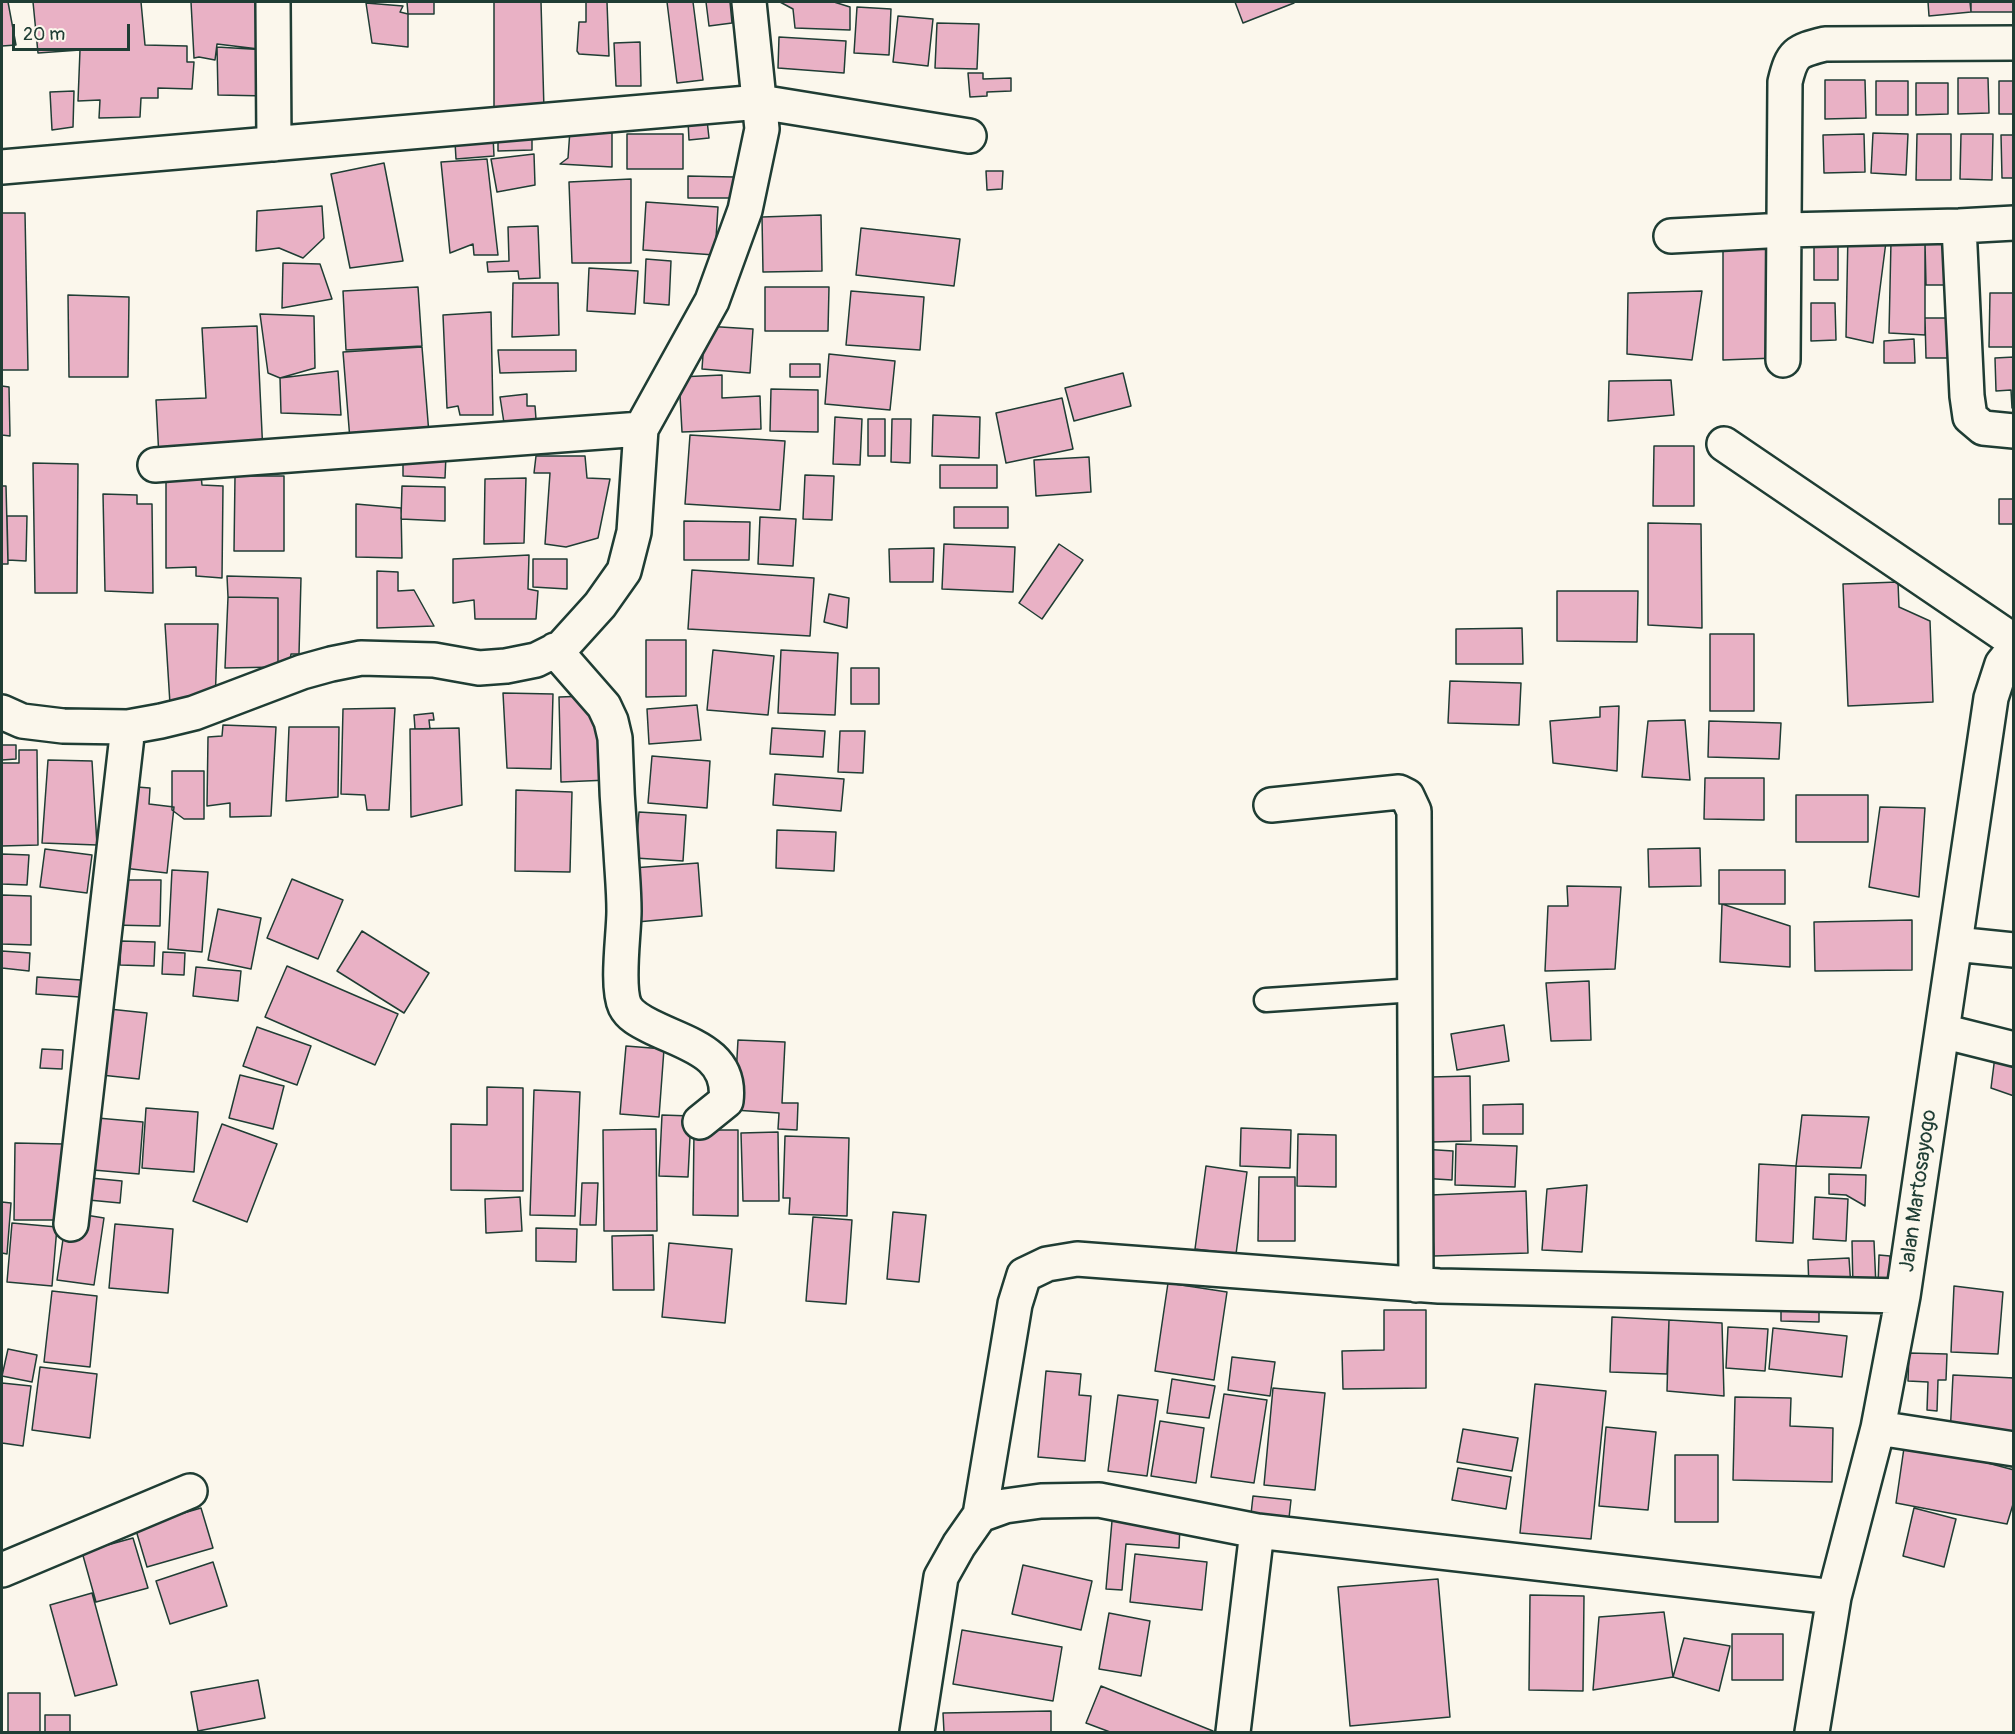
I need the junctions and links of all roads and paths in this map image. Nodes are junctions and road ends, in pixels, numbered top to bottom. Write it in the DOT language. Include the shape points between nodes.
graph roads {
  1 [pos="273,2"];
  2 [pos="749,2"];
  3 [pos="2013,43"];
  4 [pos="760,102"];
  5 [pos="969,136"];
  6 [pos="274,144"];
  7 [pos="2,167"];
  8 [pos="2013,223"];
  9 [pos="1959,226"];
  10 [pos="1785,230"];
  11 [pos="1671,236"];
  12 [pos="1783,360"];
  13 [pos="641,429"];
  14 [pos="2013,430"];
  15 [pos="1724,444"];
  16 [pos="155,465"];
  17 [pos="2013,641"];
  18 [pos="2013,649"];
  19 [pos="555,650"];
  20 [pos="2,712"];
  21 [pos="128,727"];
  22 [pos="1271,805"];
  23 [pos="1955,944"];
  24 [pos="2013,950"];
  25 [pos="1415,990"];
  26 [pos="1266,1000"];
  27 [pos="1942,1031"];
  28 [pos="2013,1049"];
  29 [pos="700,1122"];
  30 [pos="71,1224"];
  31 [pos="1416,1285"];
  32 [pos="1903,1296"];
  33 [pos="1878,1428"];
  34 [pos="2013,1449"];
  35 [pos="190,1491"];
  36 [pos="980,1515"];
  37 [pos="1257,1531"];
  38 [pos="2,1570"];
  39 [pos="1834,1597"];
  40 [pos="917,1732"];
  41 [pos="1233,1732"];
  42 [pos="1812,1732"];
  1 -- 6 [label="street"];
  2 -- 4 [label="street"];
  3 -- 10 [label="street" via="1825,44 1803,49 1790,62 1785,82"];
  4 -- 5 [label="street"];
  4 -- 6 [label="street"];
  4 -- 13 [label="street" via="762,129 745,210 721,280"];
  6 -- 7 [label="street"];
  8 -- 9 [label="street"];
  9 -- 10 [label="street"];
  9 -- 14 [label="street" via="1970,417 1983,428"];
  10 -- 11 [label="street"];
  10 -- 12 [label="street"];
  13 -- 16 [label="street"];
  13 -- 19 [label="street" via="634,532 624,571 600,605"];
  15 -- 17 [label="street"];
  18 -- 23 [label="street, Jalan Martosayogo" via="2002,664 1991,698"];
  19 -- 21 [label="street" via="536,660 479,668 434,660 361,658 302,672 194,713"];
  19 -- 29 [label="street" via="604,706 615,738 624,909 624,1004 642,1022 704,1052 720,1065 728,1090 726,1101"];
  20 -- 21 [label="street" via="22,721 63,726"];
  21 -- 30 [label="street"];
  22 -- 25 [label="street" via="1399,792 1407,796 1414,811"];
  23 -- 24 [label="street"];
  23 -- 27 [label="street, Jalan Martosayogo"];
  25 -- 26 [label="lane"];
  25 -- 31 [label="street"];
  27 -- 28 [label="street"];
  27 -- 32 [label="street, Jalan Martosayogo"];
  31 -- 32 [label="street"];
  31 -- 36 [label="street" via="1077,1259 1047,1264 1024,1275 1015,1304"];
  32 -- 33 [label="street, Jalan Martosayogo"];
  33 -- 34 [label="street"];
  33 -- 39 [label="street, Jalan Martosayogo"];
  35 -- 38 [label="street"];
  36 -- 37 [label="street" via="1005,1506 1041,1501 1099,1500"];
  36 -- 40 [label="street" via="941,1577"];
  37 -- 39 [label="street"];
  37 -- 41 [label="street"];
  39 -- 42 [label="street, Jalan Martosayogo"];
}
